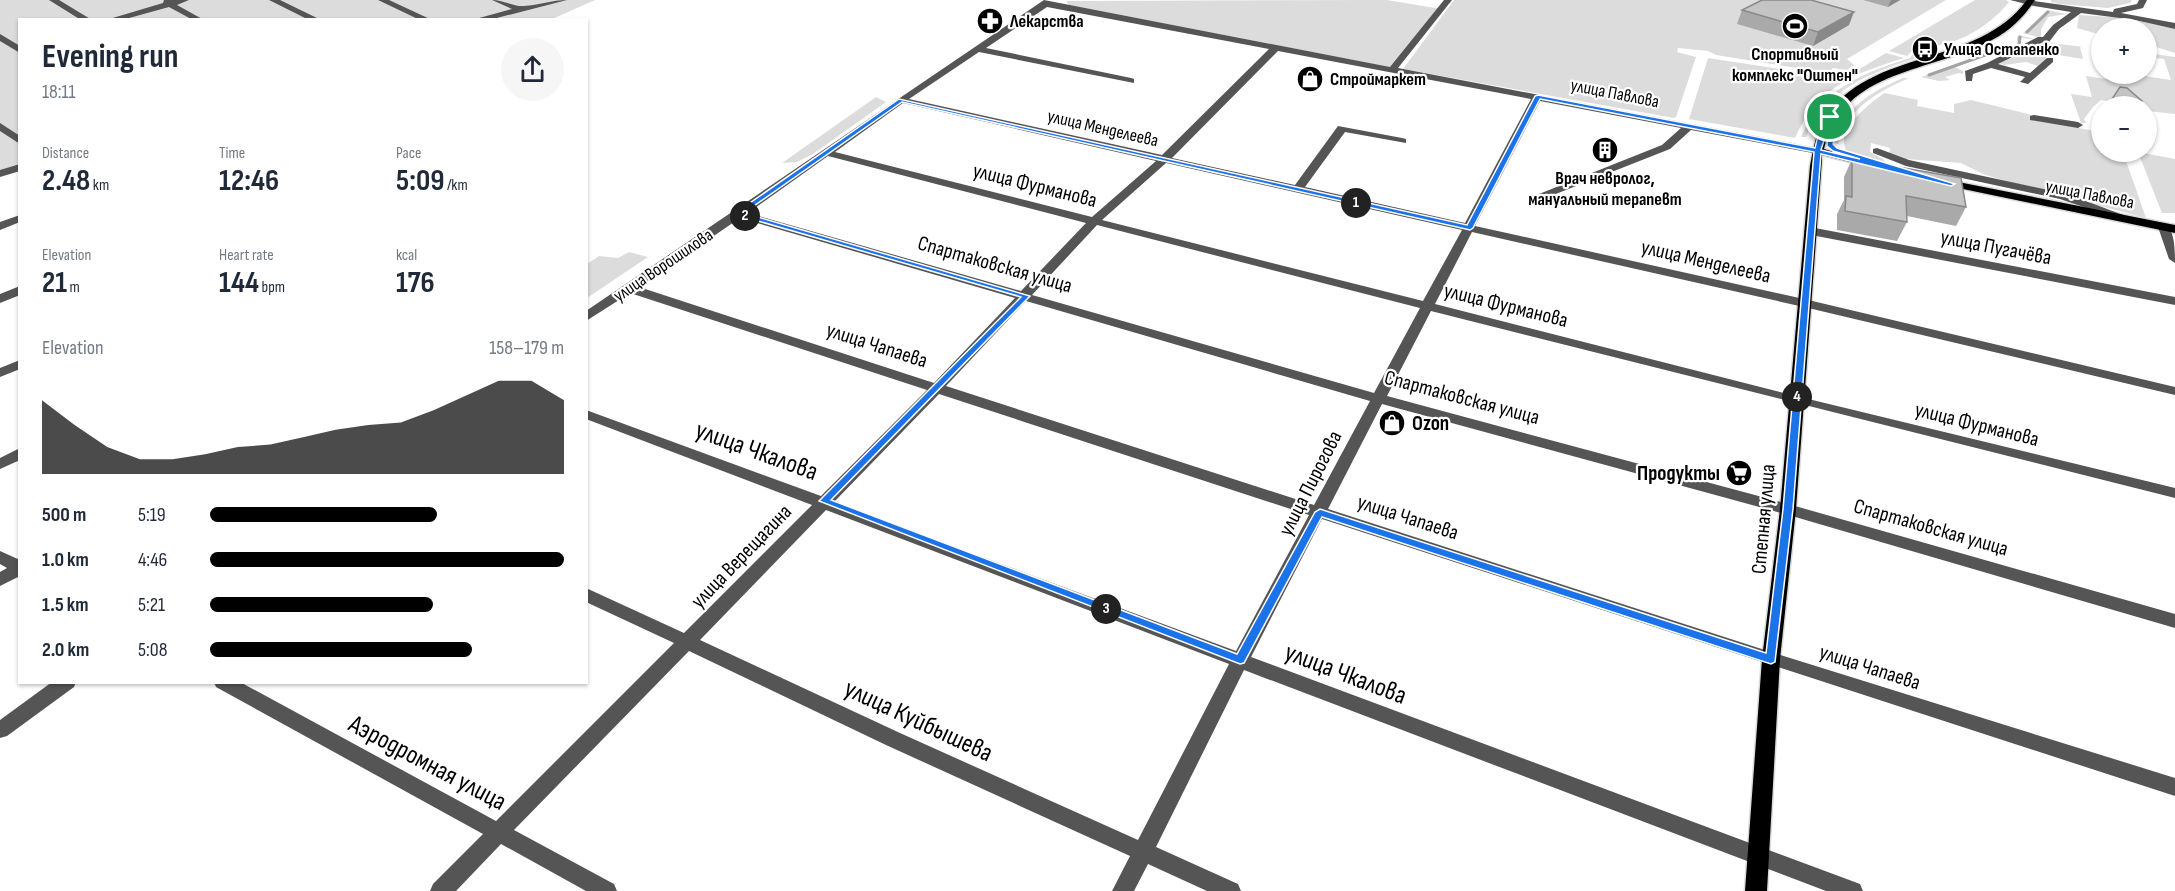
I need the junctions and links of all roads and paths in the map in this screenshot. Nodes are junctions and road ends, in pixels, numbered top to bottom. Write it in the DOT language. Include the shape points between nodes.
graph roads {
  1 [pos="53,0"];
  2 [pos="185,0"];
  3 [pos="273,0"];
  4 [pos="382,0"];
  5 [pos="496,0"];
  6 [pos="562,0"];
  7 [pos="1448,0"];
  8 [pos="2014,0"];
  9 [pos="2144,0"];
  10 [pos="165,2"];
  11 [pos="1047,2"];
  12 [pos="2030,2"];
  13 [pos="519,9"];
  14 [pos="2078,11"];
  15 [pos="2102,13"];
  16 [pos="84,18"];
  17 [pos="116,18"];
  18 [pos="197,18"];
  19 [pos="312,18"];
  20 [pos="423,18"];
  21 [pos="484,18"];
  22 [pos="2175,26"];
  23 [pos="0,37"];
  24 [pos="17,46"];
  25 [pos="1276,48"];
  26 [pos="0,49"];
  27 [pos="977,49"];
  28 [pos="2050,60"];
  29 [pos="1990,65"];
  30 [pos="1393,69"];
  31 [pos="2032,76"];
  32 [pos="1969,80"];
  33 [pos="1131,81"];
  34 [pos="2023,83"];
  35 [pos="1538,96"];
  36 [pos="901,100"];
  37 [pos="1830,117"];
  38 [pos="2034,118"];
  39 [pos="1687,125"];
  40 [pos="2078,125"];
  41 [pos="0,126"];
  42 [pos="18,140"];
  43 [pos="1402,141"];
  44 [pos="1818,151"];
  45 [pos="1877,151"];
  46 [pos="827,153"];
  47 [pos="1163,160"];
  48 [pos="18,168"];
  49 [pos="0,174"];
  50 [pos="1951,184"];
  51 [pos="1297,190"];
  52 [pos="1538,198"];
  53 [pos="738,214"];
  54 [pos="18,219"];
  55 [pos="1095,220"];
  56 [pos="2130,220"];
  57 [pos="0,226"];
  58 [pos="1470,228"];
  59 [pos="2170,228"];
  60 [pos="1810,231"];
  61 [pos="2175,259"];
  62 [pos="628,288"];
  63 [pos="18,291"];
  64 [pos="1026,296"];
  65 [pos="0,298"];
  66 [pos="2175,301"];
  67 [pos="1804,303"];
  68 [pos="1426,305"];
  69 [pos="588,316"];
  70 [pos="18,365"];
  71 [pos="0,373"];
  72 [pos="937,388"];
  73 [pos="2175,391"];
  74 [pos="1377,398"];
  75 [pos="1796,400"];
  76 [pos="588,415"];
  77 [pos="18,454"];
  78 [pos="0,464"];
  79 [pos="2175,494"];
  80 [pos="824,501"];
  81 [pos="1788,509"];
  82 [pos="1320,512"];
  83 [pos="0,557"];
  84 [pos="18,567"];
  85 [pos="18,569"];
  86 [pos="0,580"];
  87 [pos="588,595"];
  88 [pos="2175,621"];
  89 [pos="686,641"];
  90 [pos="1771,659"];
  91 [pos="1240,660"];
  92 [pos="64,684"];
  93 [pos="227,684"];
  94 [pos="0,730"];
  95 [pos="2175,787"];
  96 [pos="500,831"];
  97 [pos="1143,851"];
  98 [pos="1759,857"];
  99 [pos="441,891"];
  100 [pos="606,891"];
  101 [pos="1123,891"];
  102 [pos="1230,891"];
  103 [pos="1756,891"];
  104 [pos="1852,891"];
  1 -- 16 [label="street"];
  2 -- 10 [label="street"];
  3 -- 19 [label="street"];
  4 -- 20 [label="street"];
  5 -- 13 [label="street"];
  6 -- 13 [label="street"];
  7 -- 30 [label="street"];
  8 -- 12 [label="street"];
  9 -- 15 [label="street" via="2135,8"];
  10 -- 17 [label="street"];
  10 -- 18 [label="street"];
  11 -- 25 [label="street, улица Павлова"];
  11 -- 27 [label="street, улица Ворошилова"];
  12 -- 14 [label="street"];
  12 -- 37 [label="main road" via="2000,31 1962,50 1868,85"];
  13 -- 21 [label="street"];
  14 -- 15 [label="street"];
  14 -- 29 [label="street" via="2044,39"];
  15 -- 22 [label="street"];
  23 -- 24 [label="street"];
  24 -- 26 [label="street"];
  25 -- 30 [label="street, улица Павлова"];
  25 -- 47 [label="street, улица Верещагина"];
  27 -- 33 [label="street"];
  27 -- 36 [label="street, улица Ворошилова"];
  28 -- 31 [label="street"];
  29 -- 31 [label="street"];
  29 -- 32 [label="street" via="1968,73"];
  30 -- 35 [label="street, улица Павлова"];
  31 -- 34 [label="street"];
  35 -- 39 [label="street, улица Павлова"];
  35 -- 58 [label="street, улица Пирогова"];
  36 -- 46 [label="street, улица Ворошилова"];
  36 -- 47 [label="street, улица Менделеева"];
  37 -- 44 [label="main road, Степная улица"];
  37 -- 50 [label="main road" via="1830,145 1835,150"];
  38 -- 40 [label="street"];
  39 -- 44 [label="street, улица Павлова"];
  39 -- 52 [label="street" via="1666,147"];
  41 -- 42 [label="street"];
  43 -- 51 [label="street" via="1341,128"];
  44 -- 50 [label="main road, улица Павлова"];
  44 -- 60 [label="main road, Степная улица"];
  45 -- 56 [label="street" via="1906,163 2063,196"];
  46 -- 53 [label="street, улица Ворошилова"];
  46 -- 55 [label="street, улица Фурманова"];
  47 -- 51 [label="street, улица Менделеева"];
  47 -- 55 [label="street, улица Верещагина"];
  48 -- 49 [label="street"];
  50 -- 56 [label="main road, улица Павлова"];
  51 -- 58 [label="street, улица Менделеева"];
  53 -- 62 [label="street, улица Ворошилова"];
  53 -- 64 [label="street, Спартаковская улица"];
  54 -- 57 [label="street"];
  55 -- 64 [label="street, улица Верещагина"];
  55 -- 68 [label="street, улица Фурманова"];
  56 -- 59 [label="main road, улица Павлова"];
  58 -- 67 [label="street, улица Менделеева"];
  58 -- 68 [label="street, улица Пирогова"];
  59 -- 61 [label="street"];
  60 -- 66 [label="street, улица Пугачёва"];
  60 -- 67 [label="main road, Степная улица"];
  62 -- 69 [label="street, улица Ворошилова"];
  62 -- 72 [label="street, улица Чапаева"];
  63 -- 65 [label="street"];
  64 -- 72 [label="street, улица Верещагина"];
  64 -- 74 [label="street, Спартаковская улица"];
  67 -- 73 [label="street, улица Менделеева"];
  67 -- 75 [label="main road, Степная улица"];
  68 -- 74 [label="street, улица Пирогова"];
  68 -- 75 [label="street, улица Фурманова"];
  70 -- 71 [label="street"];
  72 -- 80 [label="street, улица Верещагина"];
  72 -- 82 [label="street, улица Чапаева"];
  74 -- 81 [label="street, Спартаковская улица"];
  74 -- 82 [label="street, улица Пирогова"];
  75 -- 79 [label="street, улица Фурманова"];
  75 -- 81 [label="main road, Степная улица"];
  76 -- 80 [label="street, улица Чкалова"];
  77 -- 78 [label="street"];
  80 -- 89 [label="street, улица Верещагина"];
  80 -- 91 [label="street, улица Чкалова"];
  81 -- 88 [label="street, Спартаковская улица"];
  81 -- 90 [label="main road, Степная улица"];
  82 -- 90 [label="street, улица Чапаева"];
  82 -- 91 [label="street, улица Пирогова"];
  83 -- 84 [label="street"];
  85 -- 86 [label="street"];
  87 -- 89 [label="street, улица Куйбышева"];
  89 -- 96 [label="street, улица Верещагина"];
  89 -- 97 [label="street, улица Куйбышева"];
  90 -- 95 [label="street, улица Чапаева"];
  90 -- 98 [label="main road, Степная улица"];
  91 -- 97 [label="street, улица Пирогова"];
  91 -- 98 [label="street, улица Чкалова"];
  92 -- 94 [label="street"];
  93 -- 96 [label="street, Аэродромная улица"];
  96 -- 99 [label="street, улица Верещагина"];
  96 -- 100 [label="street, Аэродромная улица"];
  97 -- 101 [label="street, улица Пирогова"];
  97 -- 102 [label="street, улица Куйбышева"];
  98 -- 103 [label="main road, Степная улица"];
  98 -- 104 [label="street, улица Чкалова"];
}
